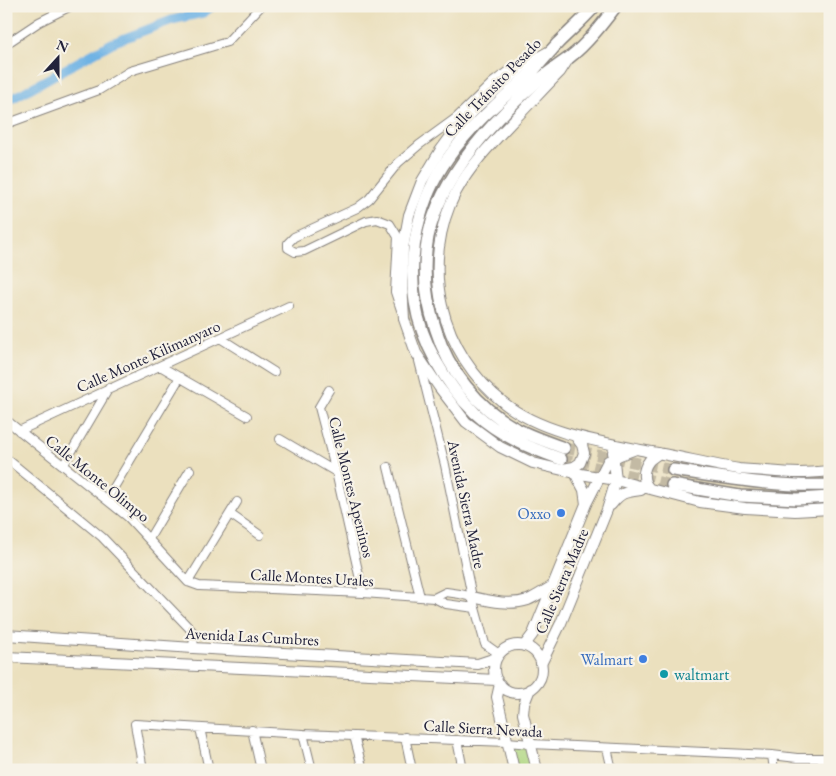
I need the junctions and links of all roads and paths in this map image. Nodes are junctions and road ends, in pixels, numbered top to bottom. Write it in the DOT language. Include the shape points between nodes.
graph roads {
  1 [pos="71,6"];
  2 [pos="261,6"];
  3 [pos="594,6"];
  4 [pos="616,6"];
  5 [pos="61,8"];
  6 [pos="6,44"];
  7 [pos="550,51"];
  8 [pos="571,56"];
  9 [pos="526,64"];
  10 [pos="6,124"];
  11 [pos="289,306"];
  12 [pos="404,319"];
  13 [pos="220,338"];
  14 [pos="417,354"];
  15 [pos="160,366"];
  16 [pos="274,372"];
  17 [pos="180,378"];
  18 [pos="109,388"];
  19 [pos="329,390"];
  20 [pos="247,416"];
  21 [pos="6,420"];
  22 [pos="19,431"];
  23 [pos="576,436"];
  24 [pos="280,439"];
  25 [pos="613,444"];
  26 [pos="637,449"];
  27 [pos="659,453"];
  28 [pos="6,458"];
  29 [pos="613,458"];
  30 [pos="561,459"];
  31 [pos="63,466"];
  32 [pos="388,467"];
  33 [pos="190,470"];
  34 [pos="673,470"];
  35 [pos="830,471"];
  36 [pos="336,472"];
  37 [pos="575,473"];
  38 [pos="600,477"];
  39 [pos="616,480"];
  40 [pos="672,485"];
  41 [pos="830,485"];
  42 [pos="650,489"];
  43 [pos="830,497"];
  44 [pos="107,499"];
  45 [pos="237,502"];
  46 [pos="584,509"];
  47 [pos="830,509"];
  48 [pos="607,510"];
  49 [pos="230,514"];
  50 [pos="260,535"];
  51 [pos="149,538"];
  52 [pos="188,582"];
  53 [pos="553,586"];
  54 [pos="363,594"];
  55 [pos="472,596"];
  56 [pos="420,597"];
  57 [pos="434,598"];
  58 [pos="475,608"];
  59 [pos="6,635"];
  60 [pos="524,646"];
  61 [pos="193,648"];
  62 [pos="498,656"];
  63 [pos="6,657"];
  64 [pos="541,664"];
  65 [pos="498,682"];
  66 [pos="530,689"];
  67 [pos="200,728"];
  68 [pos="252,730"];
  69 [pos="303,734"];
  70 [pos="354,736"];
  71 [pos="405,737"];
  72 [pos="457,740"];
  73 [pos="507,742"];
  74 [pos="531,744"];
  75 [pos="607,748"];
  76 [pos="772,755"];
  77 [pos="830,758"];
  78 [pos="143,770"];
  79 [pos="209,770"];
  80 [pos="261,770"];
  81 [pos="312,770"];
  82 [pos="363,770"];
  83 [pos="412,770"];
  84 [pos="463,770"];
  85 [pos="514,770"];
  86 [pos="537,770"];
  87 [pos="612,770"];
  88 [pos="774,770"];
  1 -- 5 [label="street"];
  2 -- 10 [label="street" via="226,42 130,71 99,90"];
  3 -- 7 [label="main road, Calle Tránsito Pesado"];
  4 -- 8 [label="main road, Calle Tránsito Pesado"];
  5 -- 6 [label="street"];
  7 -- 9 [label="street"];
  7 -- 30 [label="main road, Calle Tránsito Pesado" via="474,127 438,174 421,214 414,245 413,278 418,316 427,342 459,395 476,414 512,440"];
  8 -- 23 [label="street" via="560,72 488,147 456,192 446,216 437,274 444,314 453,338 469,366 491,393 520,414"];
  8 -- 30 [label="main road, Calle Tránsito Pesado" via="524,94 478,142 454,174 431,225 426,252 428,302 437,336 448,360 478,399 497,417 529,435"];
  9 -- 12 [label="street" via="454,132 422,181 402,248"];
  9 -- 12 [label="street" via="508,71 492,83 456,118 398,163 369,199 288,243 288,248 295,252 304,251 366,221 377,219 390,224 398,237 395,292"];
  11 -- 13 [label="street, Calle Monte Kilimanyaro"];
  12 -- 14 [label="street"];
  13 -- 15 [label="street, Calle Monte Kilimanyaro"];
  13 -- 16 [label="street"];
  14 -- 30 [label="street" via="466,422 500,447 533,463"];
  14 -- 55 [label="street, Avenida Sierra Madre" via="445,465"];
  15 -- 17 [label="street"];
  15 -- 18 [label="street, Calle Monte Kilimanyaro"];
  17 -- 20 [label="street"];
  17 -- 44 [label="street"];
  18 -- 22 [label="street, Calle Monte Kilimanyaro"];
  18 -- 31 [label="street"];
  19 -- 36 [label="street, Calle Montes Apeninos" via="319,407"];
  21 -- 22 [label="street, Calle Monte Olimpo"];
  22 -- 31 [label="street, Calle Monte Olimpo"];
  23 -- 25 [label="street"];
  23 -- 30 [label="street" via="584,453 580,463 574,467"];
  24 -- 36 [label="street"];
  25 -- 26 [label="street"];
  25 -- 29 [label="street"];
  26 -- 27 [label="street"];
  26 -- 29 [label="street"];
  27 -- 35 [label="street" via="741,469 800,473"];
  27 -- 42 [label="street" via="649,460 645,468 643,477"];
  28 -- 61 [label="street" via="102,537 192,631"];
  29 -- 38 [label="street, Calle Sierra Madre"];
  29 -- 39 [label="street"];
  30 -- 37 [label="street"];
  31 -- 44 [label="street, Calle Monte Olimpo"];
  32 -- 56 [label="street"];
  33 -- 51 [label="street"];
  34 -- 41 [label="main road" via="758,483"];
  36 -- 54 [label="street, Calle Montes Apeninos"];
  37 -- 38 [label="street"];
  37 -- 46 [label="street" via="584,490"];
  38 -- 39 [label="street"];
  38 -- 46 [label="street, Calle Sierra Madre"];
  39 -- 42 [label="street"];
  39 -- 48 [label="street, Calle Sierra Madre"];
  40 -- 43 [label="main road" via="740,496"];
  42 -- 47 [label="street" via="700,502 744,508"];
  42 -- 48 [label="street" via="621,494"];
  44 -- 51 [label="street, Calle Monte Olimpo"];
  45 -- 49 [label="street"];
  46 -- 53 [label="street, Calle Sierra Madre"];
  48 -- 64 [label="street, Calle Sierra Madre"];
  49 -- 50 [label="street"];
  49 -- 52 [label="street"];
  51 -- 52 [label="street, Calle Monte Olimpo"];
  52 -- 54 [label="street, Calle Montes Urales" via="199,586"];
  53 -- 55 [label="street" via="533,598 518,602 491,601"];
  53 -- 60 [label="street, Calle Sierra Madre" via="533,634"];
  54 -- 56 [label="street, Calle Montes Urales"];
  55 -- 57 [label="street, Calle Montes Urales" via="446,592"];
  55 -- 58 [label="street, Avenida Sierra Madre"];
  56 -- 57 [label="street, Calle Montes Urales"];
  57 -- 58 [label="street, Calle Montes Urales" via="446,604"];
  58 -- 62 [label="street, Avenida Sierra Madre" via="485,644"];
  59 -- 61 [label="street, Avenida Las Cumbres"];
  60 -- 62 [label="street" via="506,648"];
  60 -- 64 [label="street" via="532,649"];
  61 -- 62 [label="street, Avenida Las Cumbres" via="478,664"];
  62 -- 65 [label="street" via="494,665"];
  63 -- 65 [label="street, Avenida Las Cumbres"];
  64 -- 66 [label="street" via="540,678"];
  65 -- 66 [label="street" via="509,691"];
  65 -- 73 [label="street" via="497,697"];
  66 -- 74 [label="street" via="523,714"];
  67 -- 68 [label="street, Calle Sierra Nevada"];
  67 -- 78 [label="street, Calle Sierra Nevada" via="135,724"];
  67 -- 79 [label="street"];
  68 -- 69 [label="street, Calle Sierra Nevada"];
  68 -- 80 [label="street"];
  69 -- 70 [label="street, Calle Sierra Nevada"];
  69 -- 81 [label="street"];
  70 -- 71 [label="street, Calle Sierra Nevada"];
  70 -- 82 [label="street"];
  71 -- 72 [label="street, Calle Sierra Nevada"];
  71 -- 83 [label="street"];
  72 -- 73 [label="street, Calle Sierra Nevada"];
  72 -- 84 [label="street"];
  73 -- 74 [label="street, Calle Sierra Nevada"];
  73 -- 85 [label="street"];
  74 -- 75 [label="street, Calle Sierra Nevada"];
  74 -- 86 [label="street"];
  75 -- 76 [label="street, Calle Sierra Nevada"];
  75 -- 87 [label="street"];
  76 -- 77 [label="street, Calle Sierra Nevada"];
  76 -- 88 [label="street"];
}
